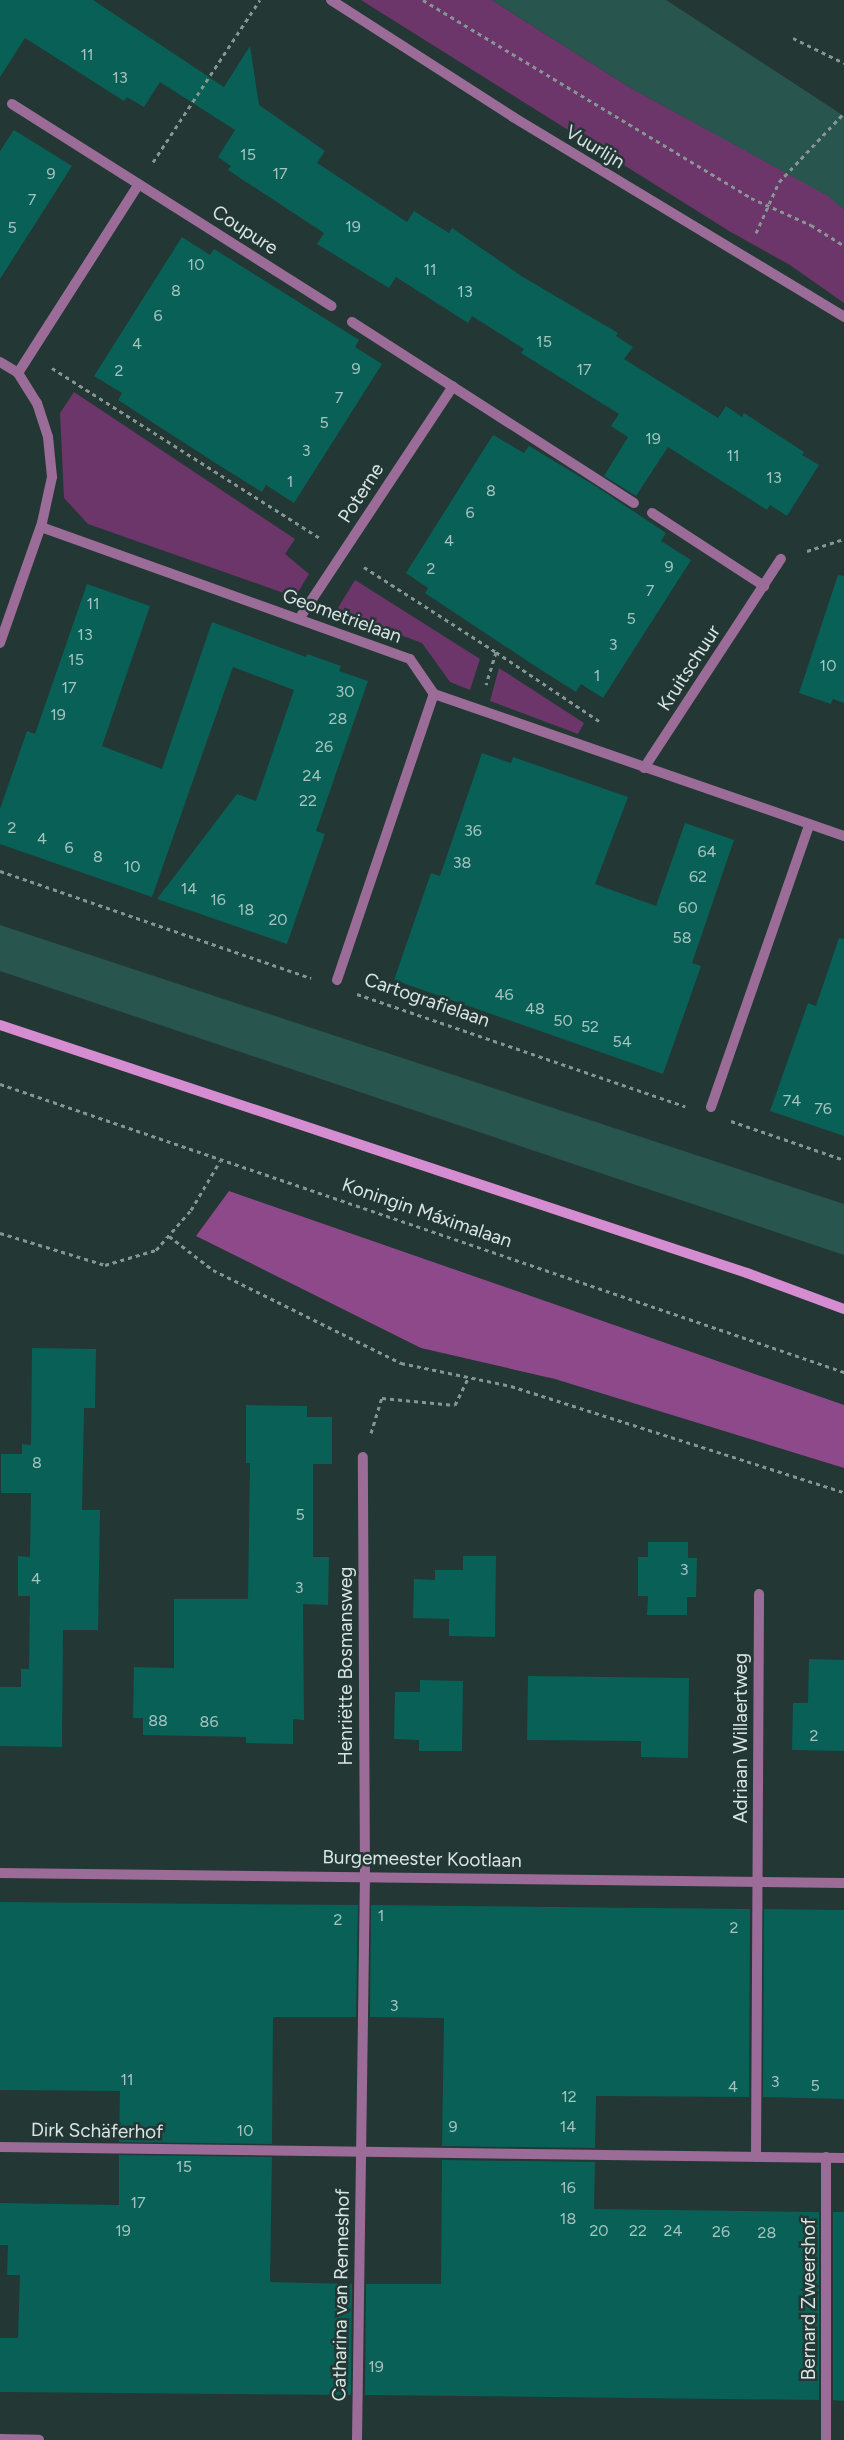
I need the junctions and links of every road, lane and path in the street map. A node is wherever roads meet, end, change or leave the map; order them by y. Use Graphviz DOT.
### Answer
graph roads {
  1 [pos="260,0"];
  2 [pos="331,0"];
  3 [pos="423,0"];
  4 [pos="793,38"];
  5 [pos="844,63"];
  6 [pos="12,104"];
  7 [pos="844,112"];
  8 [pos="139,184"];
  9 [pos="766,207"];
  10 [pos="844,246"];
  11 [pos="746,259"];
  12 [pos="331,306"];
  13 [pos="844,317"];
  14 [pos="352,322"];
  15 [pos="30,354"];
  16 [pos="0,362"];
  17 [pos="18,373"];
  18 [pos="452,386"];
  19 [pos="634,503"];
  20 [pos="652,513"];
  21 [pos="41,527"];
  22 [pos="844,539"];
  23 [pos="343,553"];
  24 [pos="781,560"];
  25 [pos="764,586"];
  26 [pos="299,619"];
  27 [pos="0,643"];
  28 [pos="496,652"];
  29 [pos="434,694"];
  30 [pos="478,710"];
  31 [pos="602,724"];
  32 [pos="644,768"];
  33 [pos="809,824"];
  34 [pos="844,836"];
  35 [pos="0,871"];
  36 [pos="316,980"];
  37 [pos="337,980"];
  38 [pos="353,993"];
  39 [pos="0,1024"];
  40 [pos="0,1084"];
  41 [pos="711,1107"];
  42 [pos="690,1108"];
  43 [pos="727,1120"];
  44 [pos="844,1160"];
  45 [pos="220,1161"];
  46 [pos="0,1233"];
  47 [pos="169,1236"];
  48 [pos="844,1309"];
  49 [pos="844,1372"];
  50 [pos="469,1376"];
  51 [pos="363,1456"];
  52 [pos="844,1492"];
  53 [pos="759,1594"];
  54 [pos="0,1872"];
  55 [pos="365,1876"];
  56 [pos="757,1881"];
  57 [pos="844,1883"];
  58 [pos="0,2147"];
  59 [pos="360,2151"];
  60 [pos="756,2157"];
  61 [pos="826,2157"];
  62 [pos="844,2158"];
  63 [pos="0,2439"];
  64 [pos="39,2440"];
  65 [pos="357,2440"];
  66 [pos="826,2440"];
  1 -- 8 [label="path"];
  2 -- 11 [label="street, Vuurlijn"];
  3 -- 9 [label="path"];
  4 -- 5 [label="path"];
  6 -- 8 [label="street, Coupure"];
  7 -- 9 [label="path"];
  8 -- 12 [label="street, Coupure"];
  8 -- 15 [label="street"];
  9 -- 10 [label="path"];
  9 -- 11 [label="path"];
  11 -- 13 [label="street, Vuurlijn"];
  14 -- 18 [label="street"];
  15 -- 17 [label="street"];
  15 -- 23 [label="path"];
  16 -- 17 [label="street"];
  17 -- 21 [label="street"];
  18 -- 19 [label="street"];
  18 -- 23 [label="street, Poterne"];
  20 -- 25 [label="street"];
  21 -- 26 [label="street, Geometrielaan"];
  21 -- 27 [label="street"];
  22 -- 24 [label="path"];
  23 -- 26 [label="street, Poterne"];
  23 -- 28 [label="path"];
  24 -- 25 [label="street, Kruitschuur"];
  25 -- 32 [label="street, Kruitschuur"];
  26 -- 29 [label="street, Geometrielaan"];
  28 -- 30 [label="path"];
  28 -- 31 [label="path"];
  29 -- 30 [label="street"];
  29 -- 37 [label="street, Cartografielaan"];
  30 -- 32 [label="street"];
  32 -- 33 [label="street"];
  33 -- 34 [label="street"];
  33 -- 41 [label="street"];
  35 -- 36 [label="path"];
  38 -- 42 [label="path, Cartografielaan"];
  39 -- 48 [label="main road"];
  40 -- 45 [label="path, Koningin Máximalaan"];
  43 -- 44 [label="path"];
  45 -- 47 [label="path"];
  45 -- 49 [label="path, Koningin Máximalaan"];
  46 -- 47 [label="path"];
  47 -- 50 [label="path"];
  50 -- 51 [label="path"];
  50 -- 52 [label="path"];
  51 -- 55 [label="street, Henriëtte Bosmansweg"];
  53 -- 56 [label="street, Adriaan Willaertweg"];
  54 -- 55 [label="street, Burgemeester Kootlaan"];
  55 -- 56 [label="street, Burgemeester Kootlaan"];
  55 -- 59 [label="street, Catharina van Renneshof"];
  56 -- 57 [label="street, Burgemeester Kootlaan"];
  56 -- 60 [label="street"];
  58 -- 59 [label="street, Dirk Schäferhof"];
  59 -- 60 [label="street"];
  59 -- 65 [label="street, Catharina van Renneshof"];
  60 -- 61 [label="street"];
  61 -- 62 [label="street"];
  61 -- 66 [label="street, Bernard Zweershof"];
  63 -- 64 [label="street"];
}
